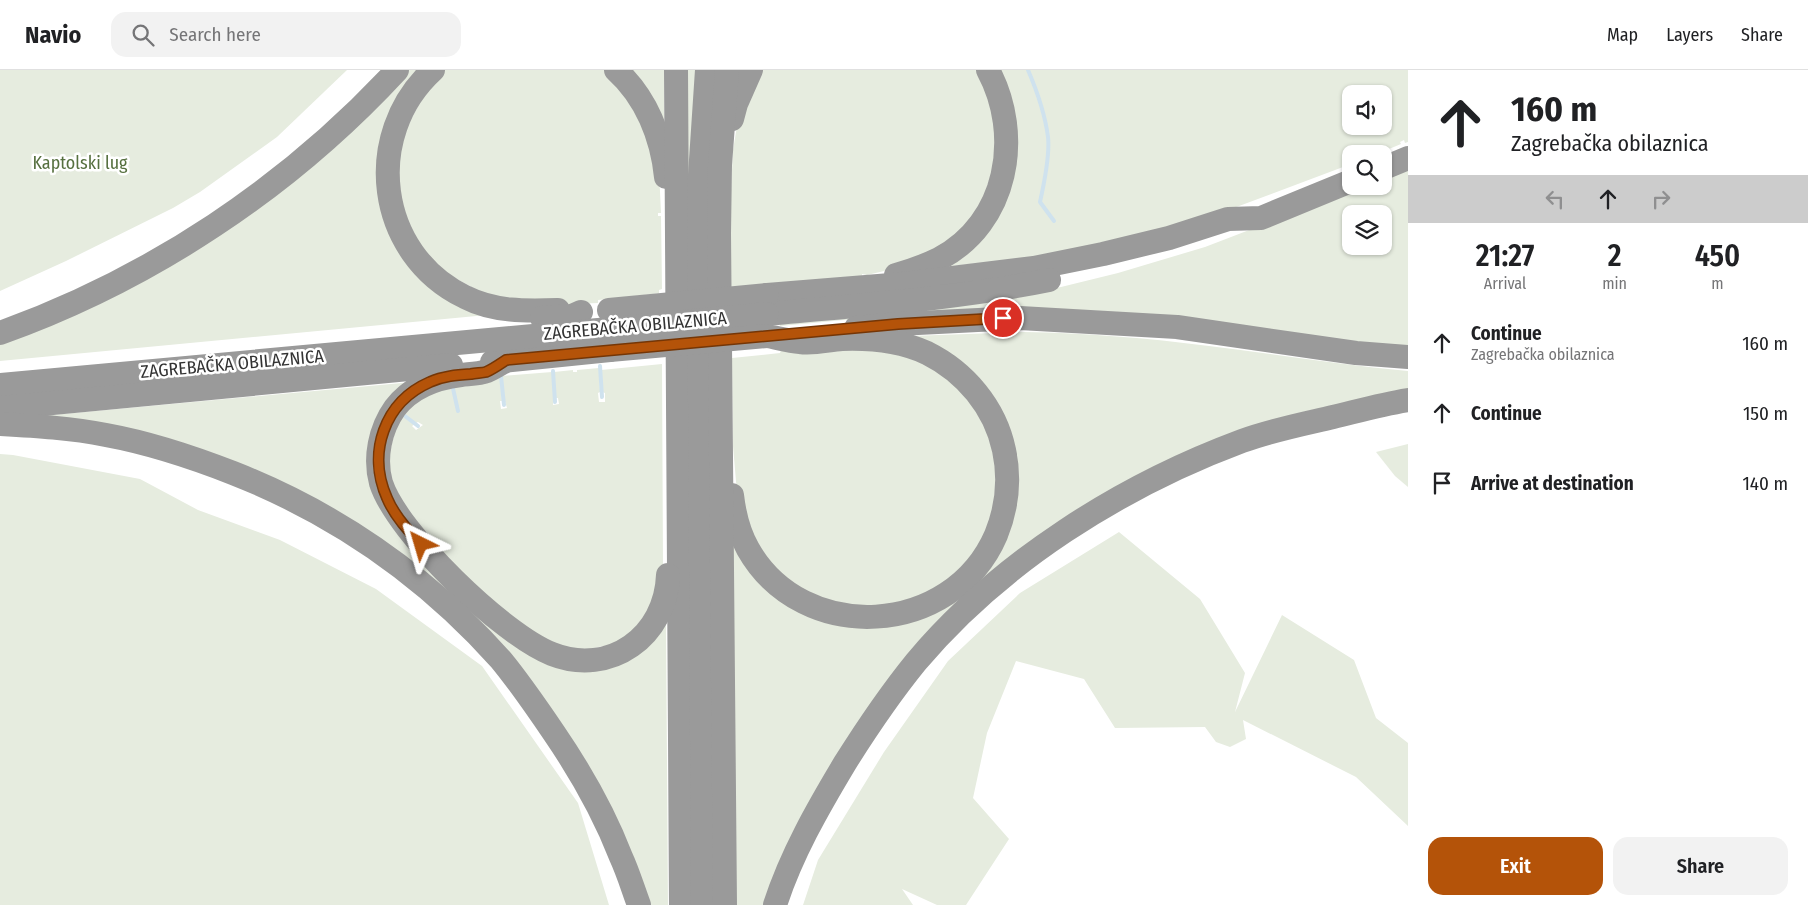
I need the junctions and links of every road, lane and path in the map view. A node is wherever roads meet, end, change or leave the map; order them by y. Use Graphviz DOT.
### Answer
graph roads {
  1 [pos="397,70"];
  2 [pos="433,70"];
  3 [pos="616,70"];
  4 [pos="676,70"];
  5 [pos="707,70"];
  6 [pos="727,70"];
  7 [pos="751,70"];
  8 [pos="988,70"];
  9 [pos="1408,158"];
  10 [pos="1392,165"];
  11 [pos="1342,185"];
  12 [pos="719,192"];
  13 [pos="1261,218"];
  14 [pos="832,291"];
  15 [pos="678,294"];
  16 [pos="582,312"];
  17 [pos="767,315"];
  18 [pos="609,330"];
  19 [pos="0,333"];
  20 [pos="1408,357"];
  21 [pos="506,360"];
  22 [pos="0,369"];
  23 [pos="0,385"];
  24 [pos="1408,400"];
  25 [pos="720,404"];
  26 [pos="0,408"];
  27 [pos="0,424"];
  28 [pos="679,514"];
  29 [pos="639,905"];
  30 [pos="681,905"];
  31 [pos="703,905"];
  32 [pos="725,905"];
  33 [pos="775,905"];
  1 -- 19 [label="highway"];
  2 -- 16 [label="highway"];
  3 -- 15 [label="highway"];
  4 -- 15 [label="highway"];
  5 -- 31 [label="highway"];
  6 -- 12 [label="highway"];
  7 -- 12 [label="highway"];
  8 -- 14 [label="highway"];
  9 -- 10 [label="highway"];
  11 -- 13 [label="highway, ZAGREBAČKA OBILAZNICA"];
  12 -- 25 [label="highway"];
  13 -- 14 [label="highway"];
  13 -- 17 [label="highway, ZAGREBAČKA OBILAZNICA"];
  14 -- 17 [label="highway"];
  15 -- 28 [label="highway"];
  16 -- 18 [label="highway"];
  16 -- 22 [label="highway"];
  17 -- 18 [label="highway, ZAGREBAČKA OBILAZNICA, bridge"];
  17 -- 20 [label="highway"];
  17 -- 25 [label="highway"];
  18 -- 21 [label="highway, ZAGREBAČKA OBILAZNICA"];
  18 -- 23 [label="highway, ZAGREBAČKA OBILAZNICA"];
  21 -- 26 [label="highway, ZAGREBAČKA OBILAZNICA"];
  21 -- 28 [label="highway"];
  24 -- 33 [label="highway"];
  25 -- 32 [label="highway"];
  27 -- 29 [label="highway"];
  28 -- 30 [label="highway"];
}
